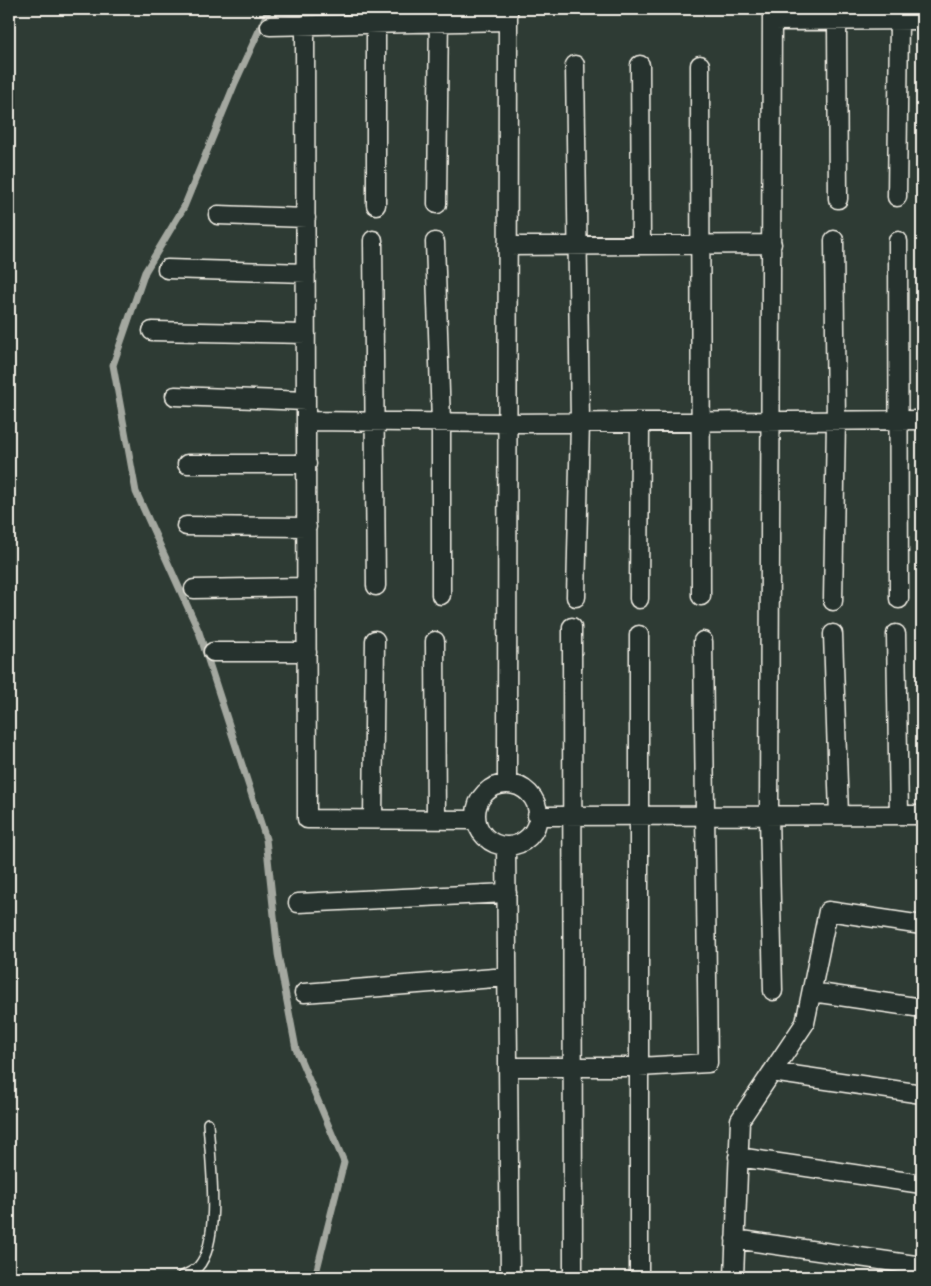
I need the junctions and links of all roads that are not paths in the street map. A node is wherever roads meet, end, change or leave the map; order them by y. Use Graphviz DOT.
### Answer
graph roads {
  1 [pos="508,15"];
  2 [pos="772,15"];
  3 [pos="376,16"];
  4 [pos="439,16"];
  5 [pos="837,20"];
  6 [pos="899,20"];
  7 [pos="922,20"];
  8 [pos="306,25"];
  9 [pos="270,26"];
  10 [pos="575,65"];
  11 [pos="640,65"];
  12 [pos="700,65"];
  13 [pos="897,197"];
  14 [pos="838,199"];
  15 [pos="376,204"];
  16 [pos="437,204"];
  17 [pos="218,215"];
  18 [pos="306,218"];
  19 [pos="373,240"];
  20 [pos="834,240"];
  21 [pos="898,241"];
  22 [pos="435,242"];
  23 [pos="702,244"];
  24 [pos="772,244"];
  25 [pos="579,245"];
  26 [pos="641,245"];
  27 [pos="508,246"];
  28 [pos="167,269"];
  29 [pos="306,273"];
  30 [pos="152,331"];
  31 [pos="306,334"];
  32 [pos="174,396"];
  33 [pos="306,401"];
  34 [pos="898,420"];
  35 [pos="922,420"];
  36 [pos="306,421"];
  37 [pos="376,421"];
  38 [pos="701,421"];
  39 [pos="772,421"];
  40 [pos="836,421"];
  41 [pos="441,422"];
  42 [pos="580,422"];
  43 [pos="640,422"];
  44 [pos="507,423"];
  45 [pos="187,464"];
  46 [pos="306,464"];
  47 [pos="186,526"];
  48 [pos="307,527"];
  49 [pos="376,586"];
  50 [pos="307,587"];
  51 [pos="194,589"];
  52 [pos="441,595"];
  53 [pos="701,596"];
  54 [pos="576,597"];
  55 [pos="639,599"];
  56 [pos="899,599"];
  57 [pos="834,601"];
  58 [pos="572,628"];
  59 [pos="833,634"];
  60 [pos="896,634"];
  61 [pos="639,635"];
  62 [pos="376,640"];
  63 [pos="436,641"];
  64 [pos="703,641"];
  65 [pos="213,652"];
  66 [pos="307,652"];
  67 [pos="507,784"];
  68 [pos="899,815"];
  69 [pos="922,815"];
  70 [pos="537,816"];
  71 [pos="574,816"];
  72 [pos="640,816"];
  73 [pos="704,816"];
  74 [pos="769,816"];
  75 [pos="839,816"];
  76 [pos="373,819"];
  77 [pos="436,820"];
  78 [pos="476,820"];
  79 [pos="506,846"];
  80 [pos="507,893"];
  81 [pos="298,903"];
  82 [pos="922,925"];
  83 [pos="508,977"];
  84 [pos="773,991"];
  85 [pos="812,992"];
  86 [pos="304,993"];
  87 [pos="922,1008"];
  88 [pos="639,1066"];
  89 [pos="508,1067"];
  90 [pos="571,1068"];
  91 [pos="772,1072"];
  92 [pos="922,1094"];
  93 [pos="208,1123"];
  94 [pos="738,1157"];
  95 [pos="922,1184"];
  96 [pos="735,1239"];
  97 [pos="922,1266"];
  98 [pos="181,1277"];
  99 [pos="510,1277"];
  100 [pos="573,1277"];
  101 [pos="639,1277"];
  102 [pos="734,1277"];
  1 -- 4 [label="street"];
  1 -- 27 [label="street"];
  2 -- 5 [label="street"];
  2 -- 24 [label="street"];
  3 -- 4 [label="street"];
  3 -- 8 [label="street"];
  3 -- 15 [label="street"];
  4 -- 16 [label="street"];
  5 -- 6 [label="street"];
  5 -- 14 [label="street"];
  6 -- 7 [label="street"];
  6 -- 13 [label="street"];
  8 -- 9 [label="street"];
  8 -- 18 [label="street"];
  10 -- 25 [label="street"];
  11 -- 26 [label="street"];
  12 -- 23 [label="street"];
  17 -- 18 [label="street"];
  18 -- 29 [label="street"];
  19 -- 37 [label="street"];
  20 -- 40 [label="street"];
  21 -- 34 [label="street"];
  22 -- 41 [label="street"];
  23 -- 24 [label="street"];
  23 -- 26 [label="street"];
  23 -- 38 [label="street"];
  24 -- 39 [label="street"];
  25 -- 26 [label="street"];
  25 -- 27 [label="street"];
  25 -- 42 [label="street"];
  27 -- 44 [label="street"];
  28 -- 29 [label="street"];
  29 -- 31 [label="street"];
  30 -- 31 [label="street"];
  31 -- 33 [label="street"];
  32 -- 33 [label="street"];
  33 -- 36 [label="street"];
  34 -- 35 [label="street"];
  34 -- 40 [label="street"];
  34 -- 56 [label="street"];
  36 -- 37 [label="street"];
  36 -- 46 [label="street"];
  37 -- 41 [label="street"];
  37 -- 49 [label="street"];
  38 -- 39 [label="street"];
  38 -- 43 [label="street"];
  38 -- 53 [label="street"];
  39 -- 40 [label="street"];
  39 -- 74 [label="street"];
  40 -- 57 [label="street"];
  41 -- 44 [label="street"];
  41 -- 52 [label="street"];
  42 -- 43 [label="street"];
  42 -- 44 [label="street"];
  42 -- 54 [label="street"];
  43 -- 55 [label="street"];
  44 -- 67 [label="street"];
  45 -- 46 [label="street"];
  46 -- 48 [label="street"];
  47 -- 48 [label="street"];
  48 -- 50 [label="street"];
  50 -- 51 [label="street"];
  50 -- 66 [label="street"];
  58 -- 71 [label="street"];
  59 -- 75 [label="street"];
  60 -- 68 [label="street"];
  61 -- 72 [label="street"];
  62 -- 76 [label="street"];
  63 -- 77 [label="street"];
  64 -- 73 [label="street"];
  65 -- 66 [label="street"];
  66 -- 76 [label="street"];
  67 -- 70 [label="street"];
  67 -- 78 [label="street"];
  68 -- 69 [label="street"];
  68 -- 75 [label="street"];
  70 -- 71 [label="street"];
  70 -- 79 [label="street"];
  71 -- 72 [label="street"];
  71 -- 90 [label="street"];
  72 -- 73 [label="street"];
  72 -- 88 [label="street"];
  73 -- 74 [label="street"];
  73 -- 88 [label="street"];
  74 -- 75 [label="street"];
  74 -- 84 [label="street"];
  76 -- 77 [label="street"];
  77 -- 78 [label="street"];
  78 -- 79 [label="street"];
  79 -- 80 [label="street"];
  80 -- 81 [label="street"];
  80 -- 83 [label="street"];
  82 -- 85 [label="street"];
  83 -- 86 [label="street"];
  83 -- 89 [label="street"];
  85 -- 87 [label="street"];
  85 -- 91 [label="street"];
  88 -- 90 [label="street"];
  88 -- 101 [label="street"];
  89 -- 90 [label="street"];
  89 -- 99 [label="street"];
  90 -- 100 [label="street"];
  91 -- 92 [label="street"];
  91 -- 94 [label="street"];
  93 -- 98 [label="lane"];
  94 -- 95 [label="street"];
  94 -- 96 [label="street"];
  96 -- 97 [label="street"];
  96 -- 102 [label="street"];
}
